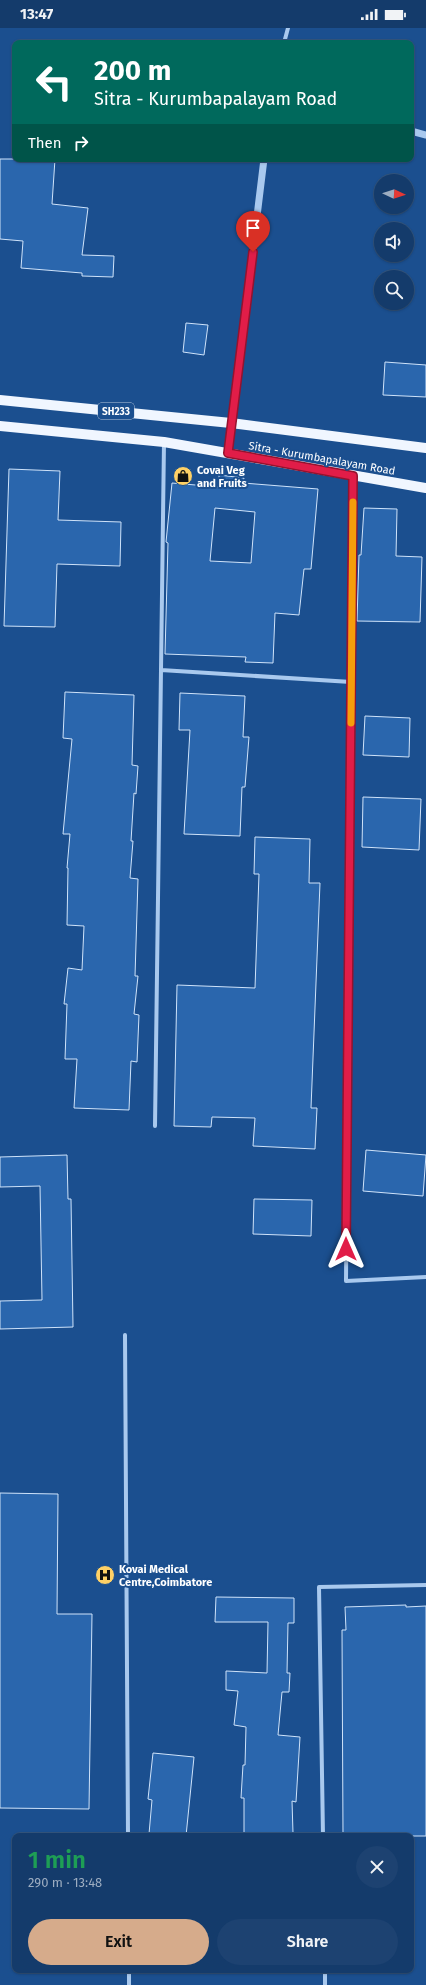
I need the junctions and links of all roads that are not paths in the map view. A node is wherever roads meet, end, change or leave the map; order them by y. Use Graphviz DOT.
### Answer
graph roads {
  1 [pos="288,28"];
  2 [pos="285,40"];
  3 [pos="414,133"];
  4 [pos="426,135"];
  5 [pos="264,162"];
  6 [pos="0,400"];
  7 [pos="232,423"];
  8 [pos="0,426"];
  9 [pos="164,442"];
  10 [pos="426,448"];
  11 [pos="228,453"];
  12 [pos="353,476"];
  13 [pos="426,488"];
  14 [pos="161,670"];
  15 [pos="351,682"];
  16 [pos="156,1126"];
  17 [pos="426,1277"];
  18 [pos="125,1334"];
  19 [pos="426,1585"];
  20 [pos="128,1833"];
  21 [pos="322,1833"];
  22 [pos="128,1973"];
  23 [pos="325,1973"];
  24 [pos="129,1985"];
  25 [pos="325,1985"];
  1 -- 2 [label="street"];
  3 -- 4 [label="street"];
  5 -- 7 [label="street"];
  6 -- 7 [label="main road, SH233"];
  7 -- 10 [label="main road"];
  7 -- 11 [label="street"];
  8 -- 9 [label="main road, Sitra - Kurumbapalayam Road / SH233"];
  9 -- 11 [label="main road, Sitra - Kurumbapalayam Road / SH233"];
  9 -- 14 [label="street"];
  11 -- 12 [label="main road, Sitra - Kurumbapalayam Road / SH233"];
  12 -- 13 [label="main road, Sitra - Kurumbapalayam Road / SH233"];
  12 -- 15 [label="street"];
  14 -- 15 [label="street"];
  14 -- 16 [label="street"];
  15 -- 17 [label="street"];
  18 -- 20 [label="street"];
  19 -- 21 [label="street"];
  22 -- 24 [label="street"];
  23 -- 25 [label="street"];
}
